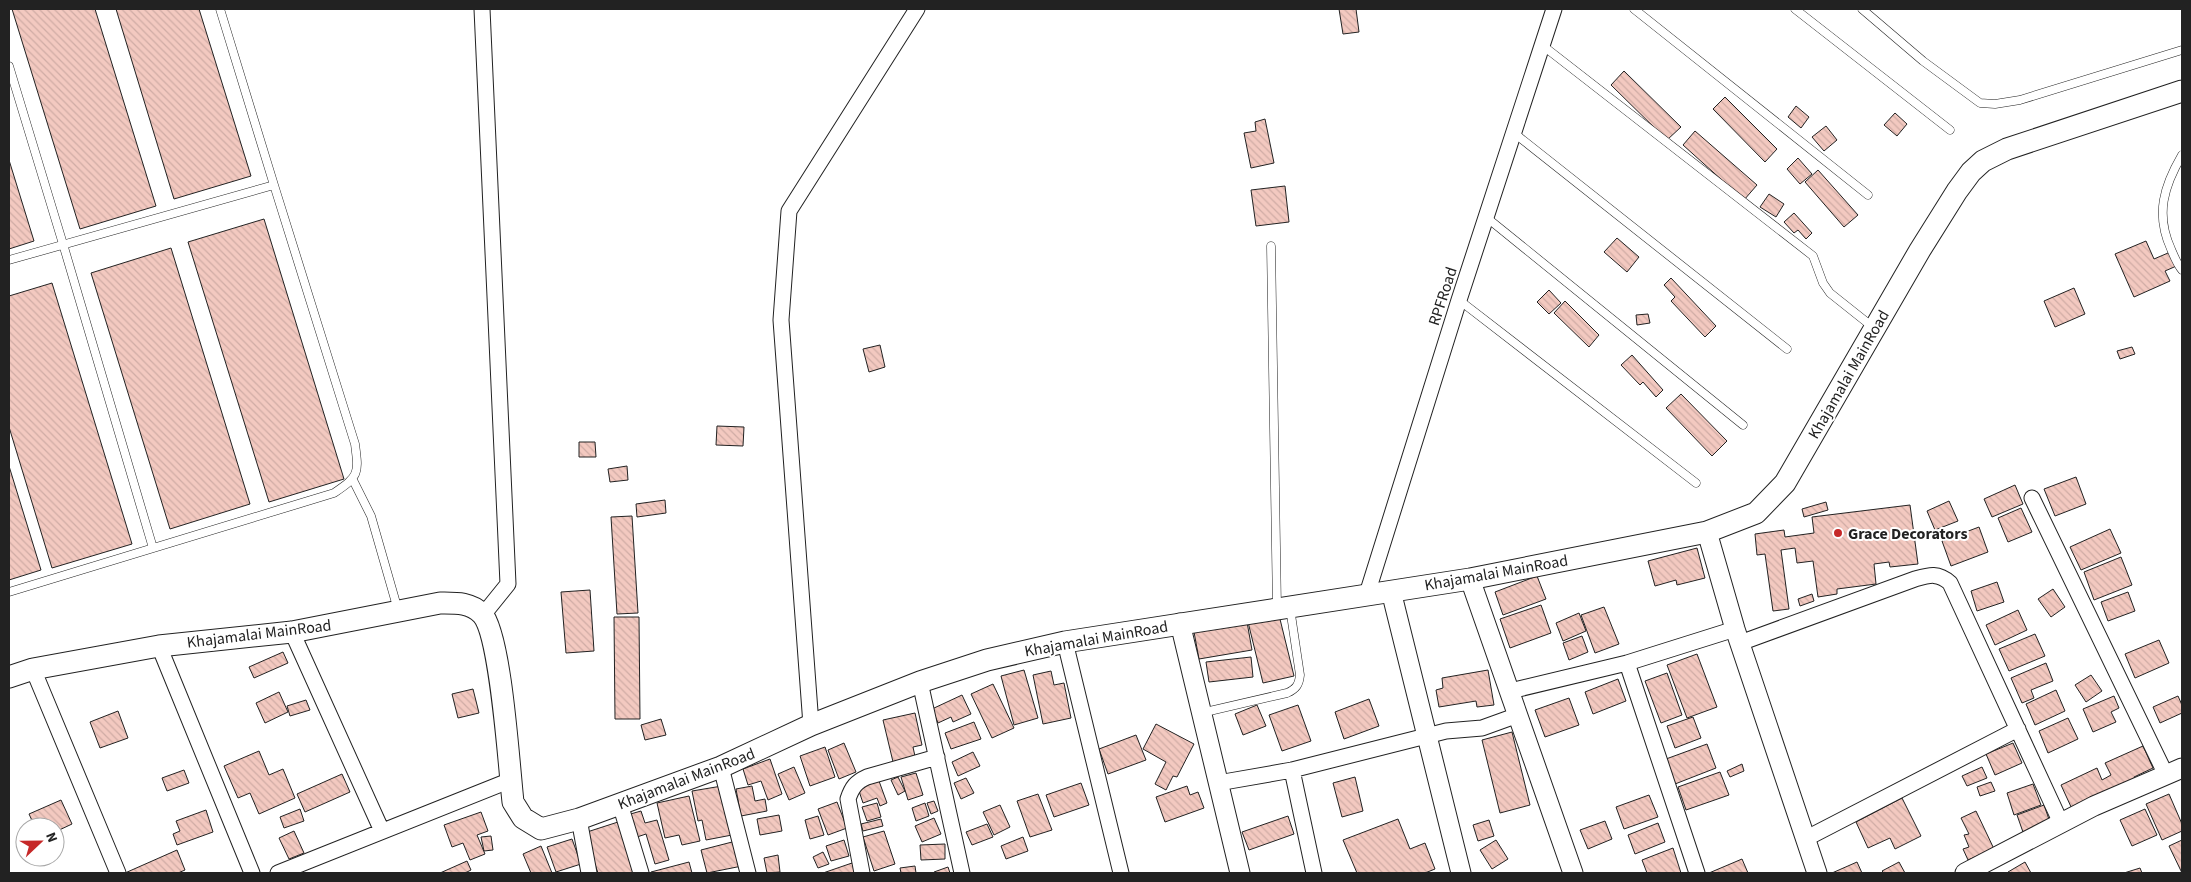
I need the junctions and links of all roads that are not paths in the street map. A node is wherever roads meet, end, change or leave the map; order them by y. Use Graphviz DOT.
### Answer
graph roads {
  1 [pos="220,9"];
  2 [pos="482,9"];
  3 [pos="917,9"];
  4 [pos="1554,9"];
  5 [pos="1634,9"];
  6 [pos="1795,9"];
  7 [pos="1862,9"];
  8 [pos="1542,46"];
  9 [pos="2182,50"];
  10 [pos="9,66"];
  11 [pos="2182,91"];
  12 [pos="1950,130"];
  13 [pos="1514,132"];
  14 [pos="2182,155"];
  15 [pos="274,185"];
  16 [pos="1868,195"];
  17 [pos="1486,217"];
  18 [pos="64,244"];
  19 [pos="1271,246"];
  20 [pos="9,260"];
  21 [pos="2182,270"];
  22 [pos="1459,300"];
  23 [pos="1874,328"];
  24 [pos="1787,349"];
  25 [pos="1743,425"];
  26 [pos="353,480"];
  27 [pos="1696,483"];
  28 [pos="2032,498"];
  29 [pos="1706,532"];
  30 [pos="153,548"];
  31 [pos="1470,578"];
  32 [pos="1391,591"];
  33 [pos="9,592"];
  34 [pos="1367,594"];
  35 [pos="1283,607"];
  36 [pos="399,611"];
  37 [pos="483,615"];
  38 [pos="1180,623"];
  39 [pos="292,632"];
  40 [pos="1737,636"];
  41 [pos="1064,642"];
  42 [pos="159,646"];
  43 [pos="1627,663"];
  44 [pos="33,669"];
  45 [pos="9,677"];
  46 [pos="920,682"];
  47 [pos="1510,692"];
  48 [pos="1201,713"];
  49 [pos="1518,715"];
  50 [pos="811,724"];
  51 [pos="2018,729"];
  52 [pos="1428,737"];
  53 [pos="937,757"];
  54 [pos="721,767"];
  55 [pos="1292,770"];
  56 [pos="2174,771"];
  57 [pos="511,780"];
  58 [pos="1218,784"];
  59 [pos="620,804"];
  60 [pos="579,819"];
  61 [pos="2062,823"];
  62 [pos="382,831"];
  63 [pos="1805,839"];
  64 [pos="118,873"];
  65 [pos="252,873"];
  66 [pos="278,873"];
  67 [pos="590,873"];
  68 [pos="641,873"];
  69 [pos="748,873"];
  70 [pos="862,873"];
  71 [pos="962,873"];
  72 [pos="1121,873"];
  73 [pos="1240,873"];
  74 [pos="1314,873"];
  75 [pos="1461,873"];
  76 [pos="1573,873"];
  77 [pos="1697,873"];
  78 [pos="1817,873"];
  79 [pos="1965,873"];
  1 -- 15 [label="lane"];
  2 -- 37 [label="street"];
  3 -- 50 [label="street"];
  4 -- 8 [label="street, RPFRoad"];
  5 -- 16 [label="lane"];
  6 -- 12 [label="lane"];
  7 -- 9 [label="lane"];
  8 -- 13 [label="street, RPFRoad"];
  8 -- 23 [label="lane"];
  10 -- 18 [label="lane"];
  11 -- 23 [label="main road, Khajamalai MainRoad"];
  13 -- 17 [label="street, RPFRoad"];
  13 -- 24 [label="lane"];
  14 -- 21 [label="lane"];
  15 -- 18 [label="lane"];
  15 -- 26 [label="lane"];
  17 -- 22 [label="street, RPFRoad"];
  17 -- 25 [label="lane"];
  18 -- 20 [label="lane"];
  18 -- 30 [label="lane"];
  19 -- 35 [label="lane"];
  22 -- 27 [label="lane"];
  22 -- 34 [label="street, RPFRoad"];
  23 -- 29 [label="main road, Khajamalai MainRoad"];
  26 -- 30 [label="lane"];
  26 -- 36 [label="lane"];
  28 -- 56 [label="street"];
  29 -- 31 [label="main road, Khajamalai MainRoad"];
  29 -- 40 [label="street"];
  30 -- 33 [label="lane"];
  31 -- 32 [label="main road, Khajamalai MainRoad"];
  31 -- 47 [label="street"];
  32 -- 34 [label="main road, Khajamalai MainRoad"];
  32 -- 52 [label="street"];
  34 -- 35 [label="main road, Khajamalai MainRoad"];
  35 -- 38 [label="main road, Khajamalai MainRoad"];
  35 -- 48 [label="lane"];
  36 -- 37 [label="main road, Khajamalai MainRoad"];
  36 -- 39 [label="main road, Khajamalai MainRoad"];
  37 -- 57 [label="main road, Khajamalai MainRoad"];
  38 -- 41 [label="main road, Khajamalai MainRoad"];
  38 -- 48 [label="street"];
  39 -- 42 [label="main road, Khajamalai MainRoad"];
  39 -- 62 [label="street"];
  40 -- 43 [label="street"];
  40 -- 51 [label="street"];
  40 -- 63 [label="street"];
  41 -- 46 [label="main road, Khajamalai MainRoad"];
  41 -- 72 [label="street"];
  42 -- 44 [label="main road, Khajamalai MainRoad"];
  42 -- 65 [label="street"];
  43 -- 47 [label="street"];
  43 -- 77 [label="street"];
  44 -- 45 [label="main road, Khajamalai MainRoad"];
  44 -- 64 [label="street"];
  46 -- 50 [label="main road, Khajamalai MainRoad"];
  46 -- 53 [label="street"];
  47 -- 49 [label="street"];
  48 -- 58 [label="street"];
  49 -- 52 [label="street"];
  49 -- 76 [label="street"];
  50 -- 54 [label="main road, Khajamalai MainRoad"];
  51 -- 61 [label="street"];
  51 -- 63 [label="street"];
  52 -- 55 [label="street"];
  52 -- 75 [label="street"];
  53 -- 70 [label="street"];
  53 -- 71 [label="street"];
  54 -- 59 [label="main road, Khajamalai MainRoad"];
  54 -- 69 [label="street"];
  55 -- 58 [label="street"];
  55 -- 74 [label="street"];
  56 -- 61 [label="street"];
  57 -- 60 [label="main road, Khajamalai MainRoad"];
  57 -- 62 [label="street"];
  58 -- 73 [label="street"];
  59 -- 60 [label="main road, Khajamalai MainRoad"];
  59 -- 68 [label="street"];
  60 -- 67 [label="street"];
  61 -- 79 [label="street"];
  62 -- 66 [label="street"];
  63 -- 78 [label="street"];
}
